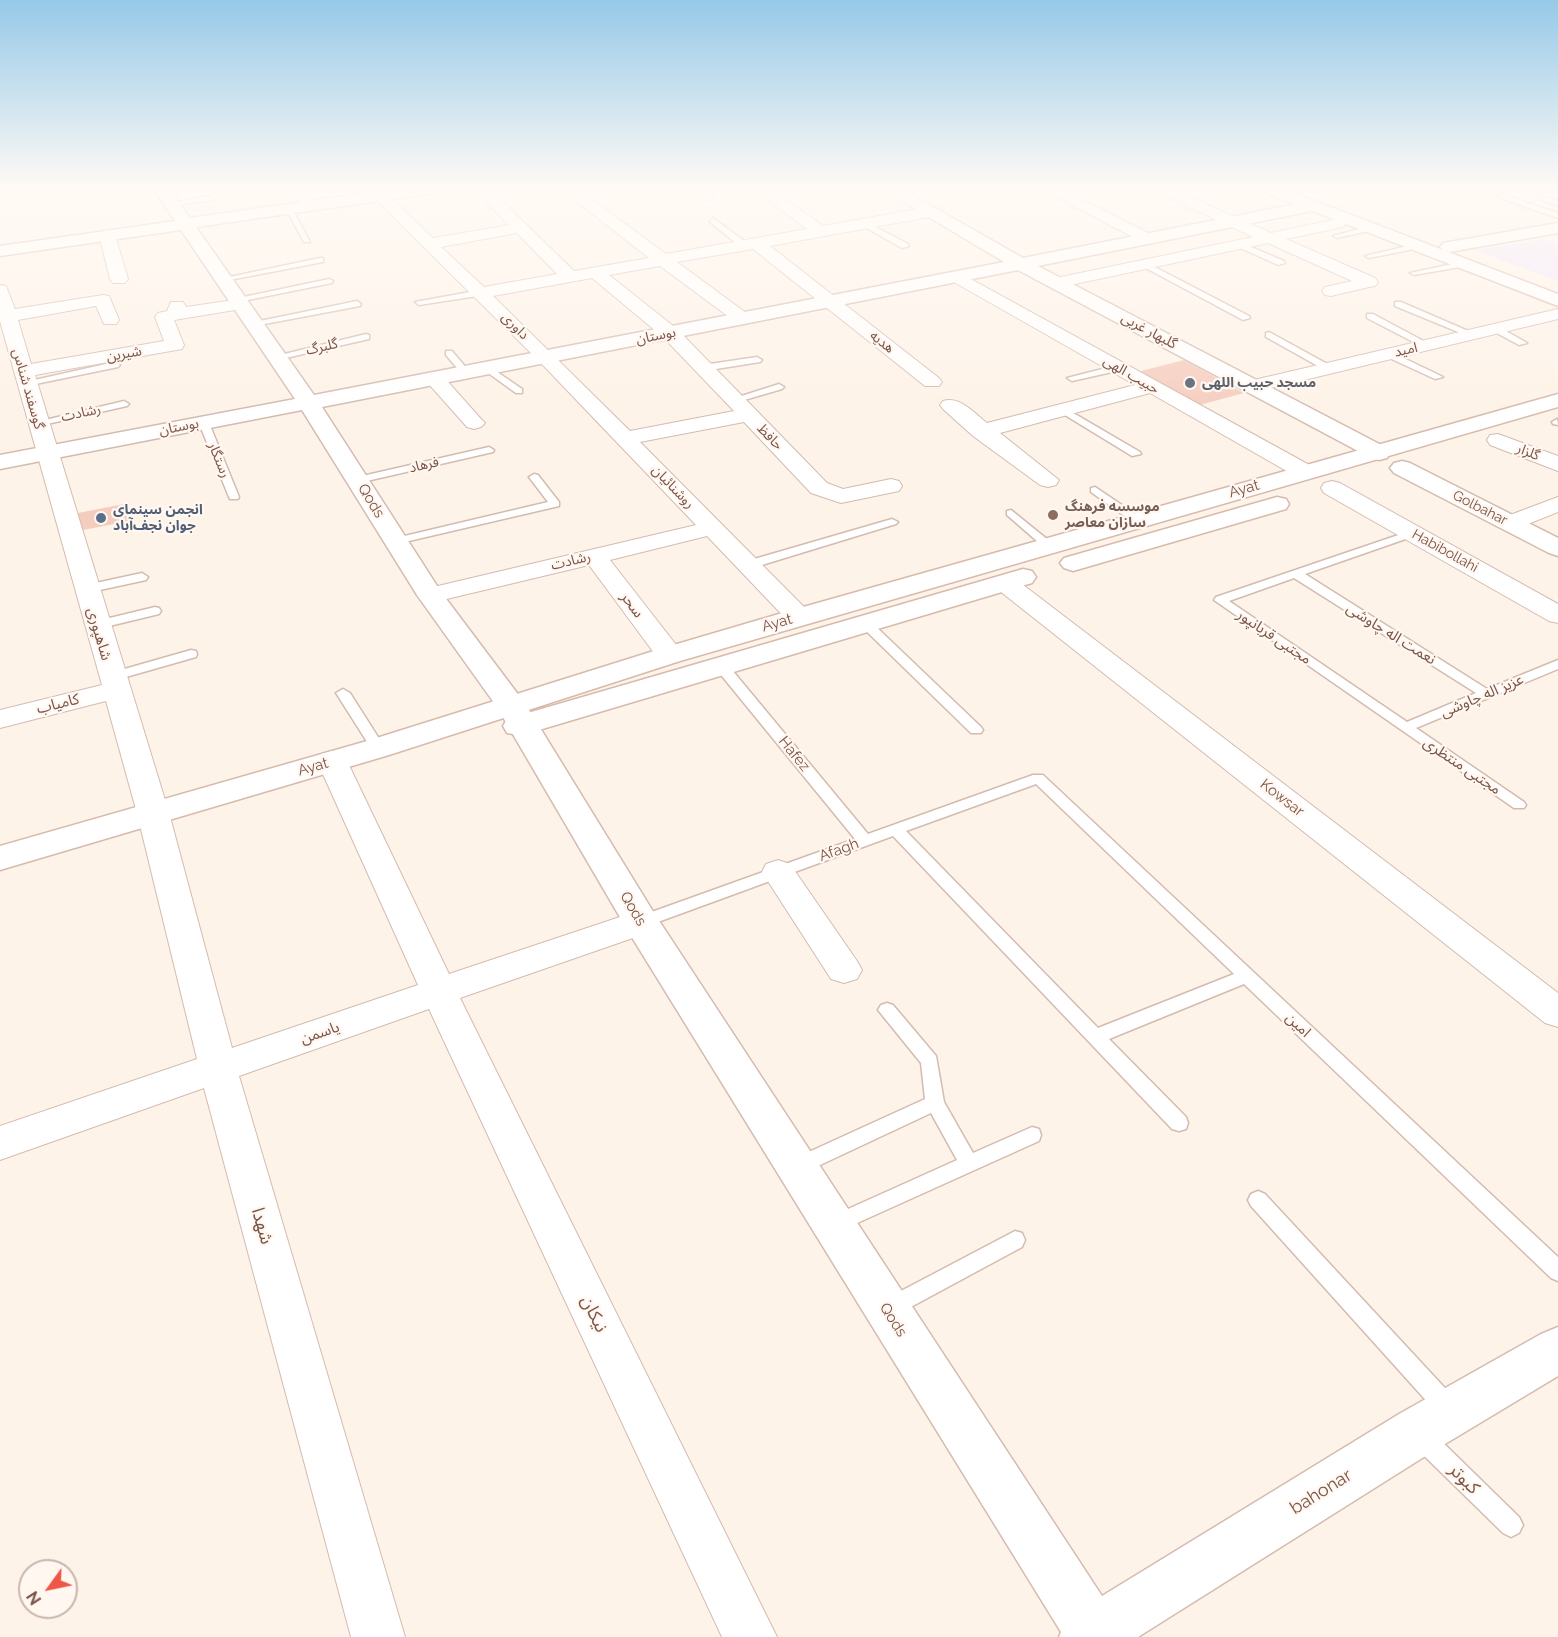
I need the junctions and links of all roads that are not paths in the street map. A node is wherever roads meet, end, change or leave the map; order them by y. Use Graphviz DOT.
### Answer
graph roads {
  1 [pos="115,264"];
  2 [pos="213,264"];
  3 [pos="298,264"];
  4 [pos="451,264"];
  5 [pos="557,264"];
  6 [pos="638,264"];
  7 [pos="669,264"];
  8 [pos="779,264"];
  9 [pos="1012,264"];
  10 [pos="1021,264"];
  11 [pos="1143,264"];
  12 [pos="1145,264"];
  13 [pos="1330,264"];
  14 [pos="1460,264"];
  15 [pos="1463,264"];
  16 [pos="1493,264"];
  17 [pos="595,272"];
  18 [pos="1414,273"];
  19 [pos="570,277"];
  20 [pos="958,277"];
  21 [pos="119,279"];
  22 [pos="224,279"];
  23 [pos="329,281"];
  24 [pos="1056,283"];
  25 [pos="0,290"];
  26 [pos="1558,290"];
  27 [pos="1331,291"];
  28 [pos="481,293"];
  29 [pos="1558,300"];
  30 [pos="239,301"];
  31 [pos="419,302"];
  32 [pos="832,302"];
  33 [pos="357,304"];
  34 [pos="1398,304"];
  35 [pos="1558,314"];
  36 [pos="7,316"];
  37 [pos="1370,316"];
  38 [pos="1246,318"];
  39 [pos="110,320"];
  40 [pos="743,320"];
  41 [pos="255,323"];
  42 [pos="1496,328"];
  43 [pos="670,333"];
  44 [pos="1269,334"];
  45 [pos="1471,334"];
  46 [pos="366,337"];
  47 [pos="1522,343"];
  48 [pos="1426,345"];
  49 [pos="449,353"];
  50 [pos="1388,354"];
  51 [pos="277,357"];
  52 [pos="546,357"];
  53 [pos="758,360"];
  54 [pos="115,365"];
  55 [pos="487,368"];
  56 [pos="703,368"];
  57 [pos="1118,368"];
  58 [pos="1328,368"];
  59 [pos="465,372"];
  60 [pos="25,377"];
  61 [pos="1438,377"];
  62 [pos="434,378"];
  63 [pos="1072,378"];
  64 [pos="932,382"];
  65 [pos="1254,386"];
  66 [pos="779,387"];
  67 [pos="1151,387"];
  68 [pos="519,391"];
  69 [pos="1558,400"];
  70 [pos="308,402"];
  71 [pos="124,404"];
  72 [pos="950,405"];
  73 [pos="741,407"];
  74 [pos="1063,410"];
  75 [pos="1558,422"];
  76 [pos="38,423"];
  77 [pos="204,423"];
  78 [pos="474,423"];
  79 [pos="981,431"];
  80 [pos="625,438"];
  81 [pos="1498,440"];
  82 [pos="489,450"];
  83 [pos="47,453"];
  84 [pos="1136,454"];
  85 [pos="1391,460"];
  86 [pos="0,462"];
  87 [pos="1558,464"];
  88 [pos="1305,472"];
  89 [pos="534,477"];
  90 [pos="358,480"];
  91 [pos="1048,480"];
  92 [pos="891,486"];
  93 [pos="1332,488"];
  94 [pos="1095,490"];
  95 [pos="234,497"];
  96 [pos="1558,504"];
  97 [pos="1011,513"];
  98 [pos="1137,520"];
  99 [pos="892,522"];
  100 [pos="1510,523"];
  101 [pos="712,528"];
  102 [pos="1413,533"];
  103 [pos="396,541"];
  104 [pos="1049,546"];
  105 [pos="1558,548"];
  106 [pos="594,555"];
  107 [pos="748,565"];
  108 [pos="1296,574"];
  109 [pos="142,577"];
  110 [pos="1005,583"];
  111 [pos="86,589"];
  112 [pos="430,594"];
  113 [pos="155,611"];
  114 [pos="1558,615"];
  115 [pos="799,617"];
  116 [pos="866,624"];
  117 [pos="97,625"];
  118 [pos="191,654"];
  119 [pos="670,655"];
  120 [pos="1558,664"];
  121 [pos="722,667"];
  122 [pos="114,683"];
  123 [pos="343,693"];
  124 [pos="1486,694"];
  125 [pos="517,715"];
  126 [pos="0,719"];
  127 [pos="1406,727"];
  128 [pos="976,730"];
  129 [pos="378,748"];
  130 [pos="336,769"];
  131 [pos="1038,778"];
  132 [pos="1519,805"];
  133 [pos="156,822"];
  134 [pos="896,830"];
  135 [pos="865,841"];
  136 [pos="0,858"];
  137 [pos="778,872"];
  138 [pos="0,876"];
  139 [pos="641,922"];
  140 [pos="844,970"];
  141 [pos="1246,976"];
  142 [pos="439,992"];
  143 [pos="887,1010"];
  144 [pos="1558,1013"];
  145 [pos="1095,1037"];
  146 [pos="218,1068"];
  147 [pos="935,1103"];
  148 [pos="1179,1123"];
  149 [pos="1032,1135"];
  150 [pos="0,1143"];
  151 [pos="969,1163"];
  152 [pos="796,1167"];
  153 [pos="1258,1200"];
  154 [pos="832,1225"];
  155 [pos="1016,1240"];
  156 [pos="1558,1271"];
  157 [pos="886,1310"];
  158 [pos="1558,1350"];
  159 [pos="1434,1422"];
  160 [pos="1511,1525"];
  161 [pos="1092,1636"];
  162 [pos="378,1637"];
  163 [pos="750,1637"];
  1 -- 21 [label="street"];
  2 -- 22 [label="street, Qods"];
  3 -- 22 [label="lane"];
  4 -- 28 [label="street, داوری"];
  5 -- 19 [label="street"];
  6 -- 17 [label="street"];
  7 -- 40 [label="street"];
  8 -- 32 [label="street, هدیه"];
  9 -- 20 [label="street, بوستان"];
  10 -- 24 [label="street, گلبهار غربی"];
  11 -- 24 [label="street"];
  12 -- 38 [label="lane"];
  13 -- 27 [label="street"];
  14 -- 18 [label="lane"];
  15 -- 29 [label="street"];
  16 -- 26 [label="street"];
  17 -- 19 [label="street"];
  17 -- 43 [label="street, حافظ"];
  19 -- 28 [label="street"];
  20 -- 32 [label="street, بوستان"];
  20 -- 57 [label="street, حبیب الهی"];
  22 -- 30 [label="street, Qods"];
  23 -- 30 [label="lane"];
  24 -- 65 [label="street, گلبهار غربی"];
  25 -- 36 [label="street, گوسفند شناس"];
  28 -- 31 [label="lane"];
  28 -- 52 [label="street, داوری"];
  30 -- 41 [label="street, Qods"];
  30 -- 60 [label="street, شیرین"];
  32 -- 40 [label="street, بوستان"];
  32 -- 64 [label="street, هدیه"];
  33 -- 41 [label="lane"];
  34 -- 45 [label="lane"];
  35 -- 42 [label="street, امید"];
  36 -- 39 [label="street"];
  36 -- 60 [label="street, گوسفند شناس"];
  37 -- 48 [label="lane"];
  40 -- 43 [label="street, بوستان"];
  41 -- 51 [label="street, Qods"];
  42 -- 45 [label="street, امید"];
  42 -- 47 [label="lane"];
  43 -- 52 [label="street, بوستان"];
  43 -- 56 [label="street, حافظ"];
  44 -- 58 [label="lane"];
  45 -- 48 [label="street, امید"];
  46 -- 51 [label="lane, گلبرگ"];
  48 -- 50 [label="street, امید"];
  49 -- 59 [label="lane"];
  50 -- 58 [label="street, امید"];
  50 -- 61 [label="lane"];
  51 -- 70 [label="street, Qods"];
  52 -- 55 [label="street, بوستان"];
  52 -- 80 [label="street, روشنائیان"];
  53 -- 56 [label="lane"];
  54 -- 60 [label="lane"];
  55 -- 59 [label="street, بوستان"];
  55 -- 68 [label="lane"];
  56 -- 73 [label="street, حافظ"];
  57 -- 63 [label="lane"];
  57 -- 67 [label="street, حبیب الهی"];
  58 -- 65 [label="street, امید"];
  59 -- 62 [label="street, بوستان"];
  60 -- 76 [label="street, گوسفند شناس"];
  62 -- 70 [label="street, بوستان"];
  62 -- 78 [label="street"];
  65 -- 85 [label="street, گلبهار غربی"];
  66 -- 73 [label="lane"];
  67 -- 74 [label="street"];
  67 -- 88 [label="street, حبیب الهی"];
  69 -- 85 [label="street, Ayat"];
  70 -- 77 [label="street, بوستان"];
  70 -- 90 [label="street, Qods"];
  71 -- 76 [label="lane, رشادت"];
  72 -- 79 [label="street"];
  73 -- 80 [label="street"];
  73 -- 92 [label="street, حافظ"];
  74 -- 79 [label="street"];
  74 -- 84 [label="lane"];
  75 -- 81 [label="street, Ayat"];
  76 -- 83 [label="street, گوسفند شناس"];
  77 -- 83 [label="street, بوستان"];
  77 -- 95 [label="lane, رستگار"];
  79 -- 91 [label="street"];
  80 -- 101 [label="street, روشنائیان"];
  81 -- 85 [label="street, Ayat"];
  81 -- 87 [label="street, گلزار"];
  82 -- 90 [label="lane, فرهاد"];
  83 -- 86 [label="street, بوستان"];
  83 -- 111 [label="street, شاهپوری"];
  85 -- 88 [label="street, Ayat"];
  85 -- 93 [label="street, Ayat"];
  85 -- 100 [label="street, Golbahar"];
  88 -- 98 [label="street, Ayat"];
  89 -- 103 [label="lane"];
  90 -- 103 [label="street, Qods"];
  93 -- 102 [label="street, Habibollahi"];
  93 -- 110 [label="street, Ayat"];
  94 -- 98 [label="lane"];
  96 -- 100 [label="street"];
  97 -- 104 [label="lane"];
  98 -- 104 [label="street, Ayat"];
  99 -- 107 [label="lane"];
  100 -- 105 [label="street, Golbahar"];
  101 -- 106 [label="street, رشادت"];
  101 -- 107 [label="street, روشنائیان"];
  102 -- 108 [label="lane, مجتبی قربانپور"];
  102 -- 114 [label="street, Habibollahi"];
  103 -- 112 [label="street, Qods"];
  104 -- 115 [label="street, Ayat"];
  106 -- 112 [label="street, رشادت"];
  106 -- 119 [label="street, سحر"];
  107 -- 115 [label="street, روشنائیان"];
  108 -- 124 [label="lane, نعمت اله چاوشی"];
  108 -- 127 [label="lane, مجتبی قربانپور"];
  109 -- 111 [label="lane"];
  110 -- 116 [label="street, Ayat"];
  110 -- 144 [label="street, Kowsar"];
  111 -- 117 [label="street, شاهپوری"];
  112 -- 125 [label="street, Qods"];
  113 -- 117 [label="lane"];
  115 -- 119 [label="street, Ayat"];
  116 -- 121 [label="street, Ayat"];
  116 -- 128 [label="lane"];
  117 -- 122 [label="street, شاهپوری"];
  118 -- 122 [label="lane"];
  119 -- 125 [label="street, Ayat"];
  120 -- 124 [label="lane, عزیز اله چاوشی"];
  121 -- 125 [label="street, Ayat"];
  121 -- 135 [label="lane, Hafez"];
  122 -- 126 [label="street, کامیاب"];
  122 -- 133 [label="street, شاهپوری"];
  123 -- 129 [label="lane"];
  124 -- 127 [label="lane, عزیز اله چاوشی"];
  125 -- 129 [label="street, Ayat"];
  125 -- 130 [label="street, Ayat"];
  125 -- 139 [label="street, Qods"];
  127 -- 132 [label="lane, مجتبی منتظری"];
  129 -- 130 [label="street, Ayat"];
  130 -- 133 [label="street, Ayat"];
  130 -- 142 [label="street, نیکان"];
  131 -- 134 [label="lane, Afagh"];
  131 -- 141 [label="lane, امین"];
  133 -- 136 [label="street, Ayat"];
  133 -- 138 [label="street, Ayat"];
  133 -- 146 [label="street, شهدا"];
  134 -- 135 [label="lane, Afagh"];
  134 -- 145 [label="lane"];
  135 -- 137 [label="lane, Afagh"];
  137 -- 139 [label="lane, Afagh"];
  137 -- 140 [label="street"];
  139 -- 142 [label="street, یاسمن"];
  139 -- 152 [label="street, Qods"];
  141 -- 145 [label="lane"];
  141 -- 156 [label="lane, امین"];
  142 -- 146 [label="street, یاسمن"];
  142 -- 163 [label="street, نیکان"];
  143 -- 147 [label="lane"];
  145 -- 148 [label="lane"];
  146 -- 150 [label="street, یاسمن"];
  146 -- 162 [label="street, شهدا"];
  147 -- 151 [label="lane"];
  147 -- 152 [label="lane"];
  149 -- 151 [label="lane"];
  151 -- 154 [label="lane"];
  152 -- 154 [label="street, Qods"];
  153 -- 159 [label="lane, کبوتر"];
  154 -- 157 [label="street, Qods"];
  155 -- 157 [label="lane"];
  157 -- 161 [label="street, Qods"];
  158 -- 159 [label="street, bahonar"];
  159 -- 160 [label="lane, کبوتر"];
  159 -- 161 [label="street, bahonar"];
}
